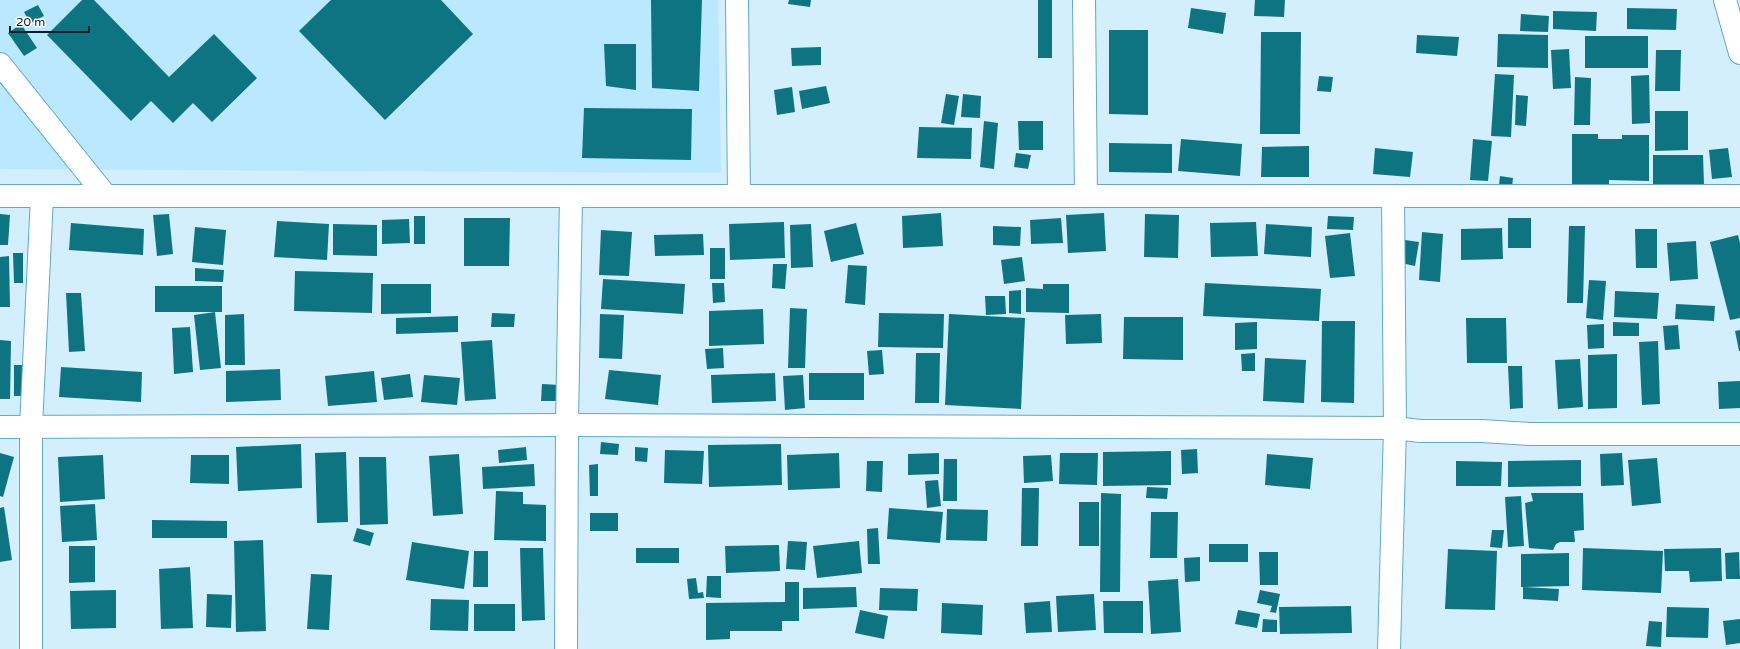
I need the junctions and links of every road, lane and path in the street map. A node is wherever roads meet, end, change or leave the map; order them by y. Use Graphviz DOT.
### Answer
graph roads {
  1 [pos="737,0"];
  2 [pos="1084,0"];
  3 [pos="1725,0"];
  4 [pos="1740,53"];
  5 [pos="0,64"];
  6 [pos="0,196"];
  7 [pos="42,196"];
  8 [pos="106,196"];
  9 [pos="571,196"];
  10 [pos="739,196"];
  11 [pos="1086,196"];
  12 [pos="1393,196"];
  13 [pos="1740,196"];
  14 [pos="567,425"];
  15 [pos="0,427"];
  16 [pos="31,427"];
  17 [pos="1395,428"];
  18 [pos="1740,434"];
  19 [pos="31,649"];
  20 [pos="566,649"];
  21 [pos="1389,649"];
  1 -- 10 [label="street"];
  2 -- 11 [label="street"];
  3 -- 4 [label="street"];
  5 -- 8 [label="street"];
  6 -- 7 [label="street"];
  7 -- 8 [label="street"];
  7 -- 16 [label="street"];
  8 -- 9 [label="street"];
  9 -- 10 [label="street"];
  9 -- 14 [label="street"];
  10 -- 11 [label="street"];
  11 -- 12 [label="street"];
  12 -- 13 [label="street"];
  12 -- 17 [label="street"];
  14 -- 16 [label="street"];
  14 -- 17 [label="street"];
  14 -- 20 [label="street"];
  15 -- 16 [label="street"];
  16 -- 19 [label="street"];
  17 -- 18 [label="street"];
  17 -- 21 [label="street"];
}
